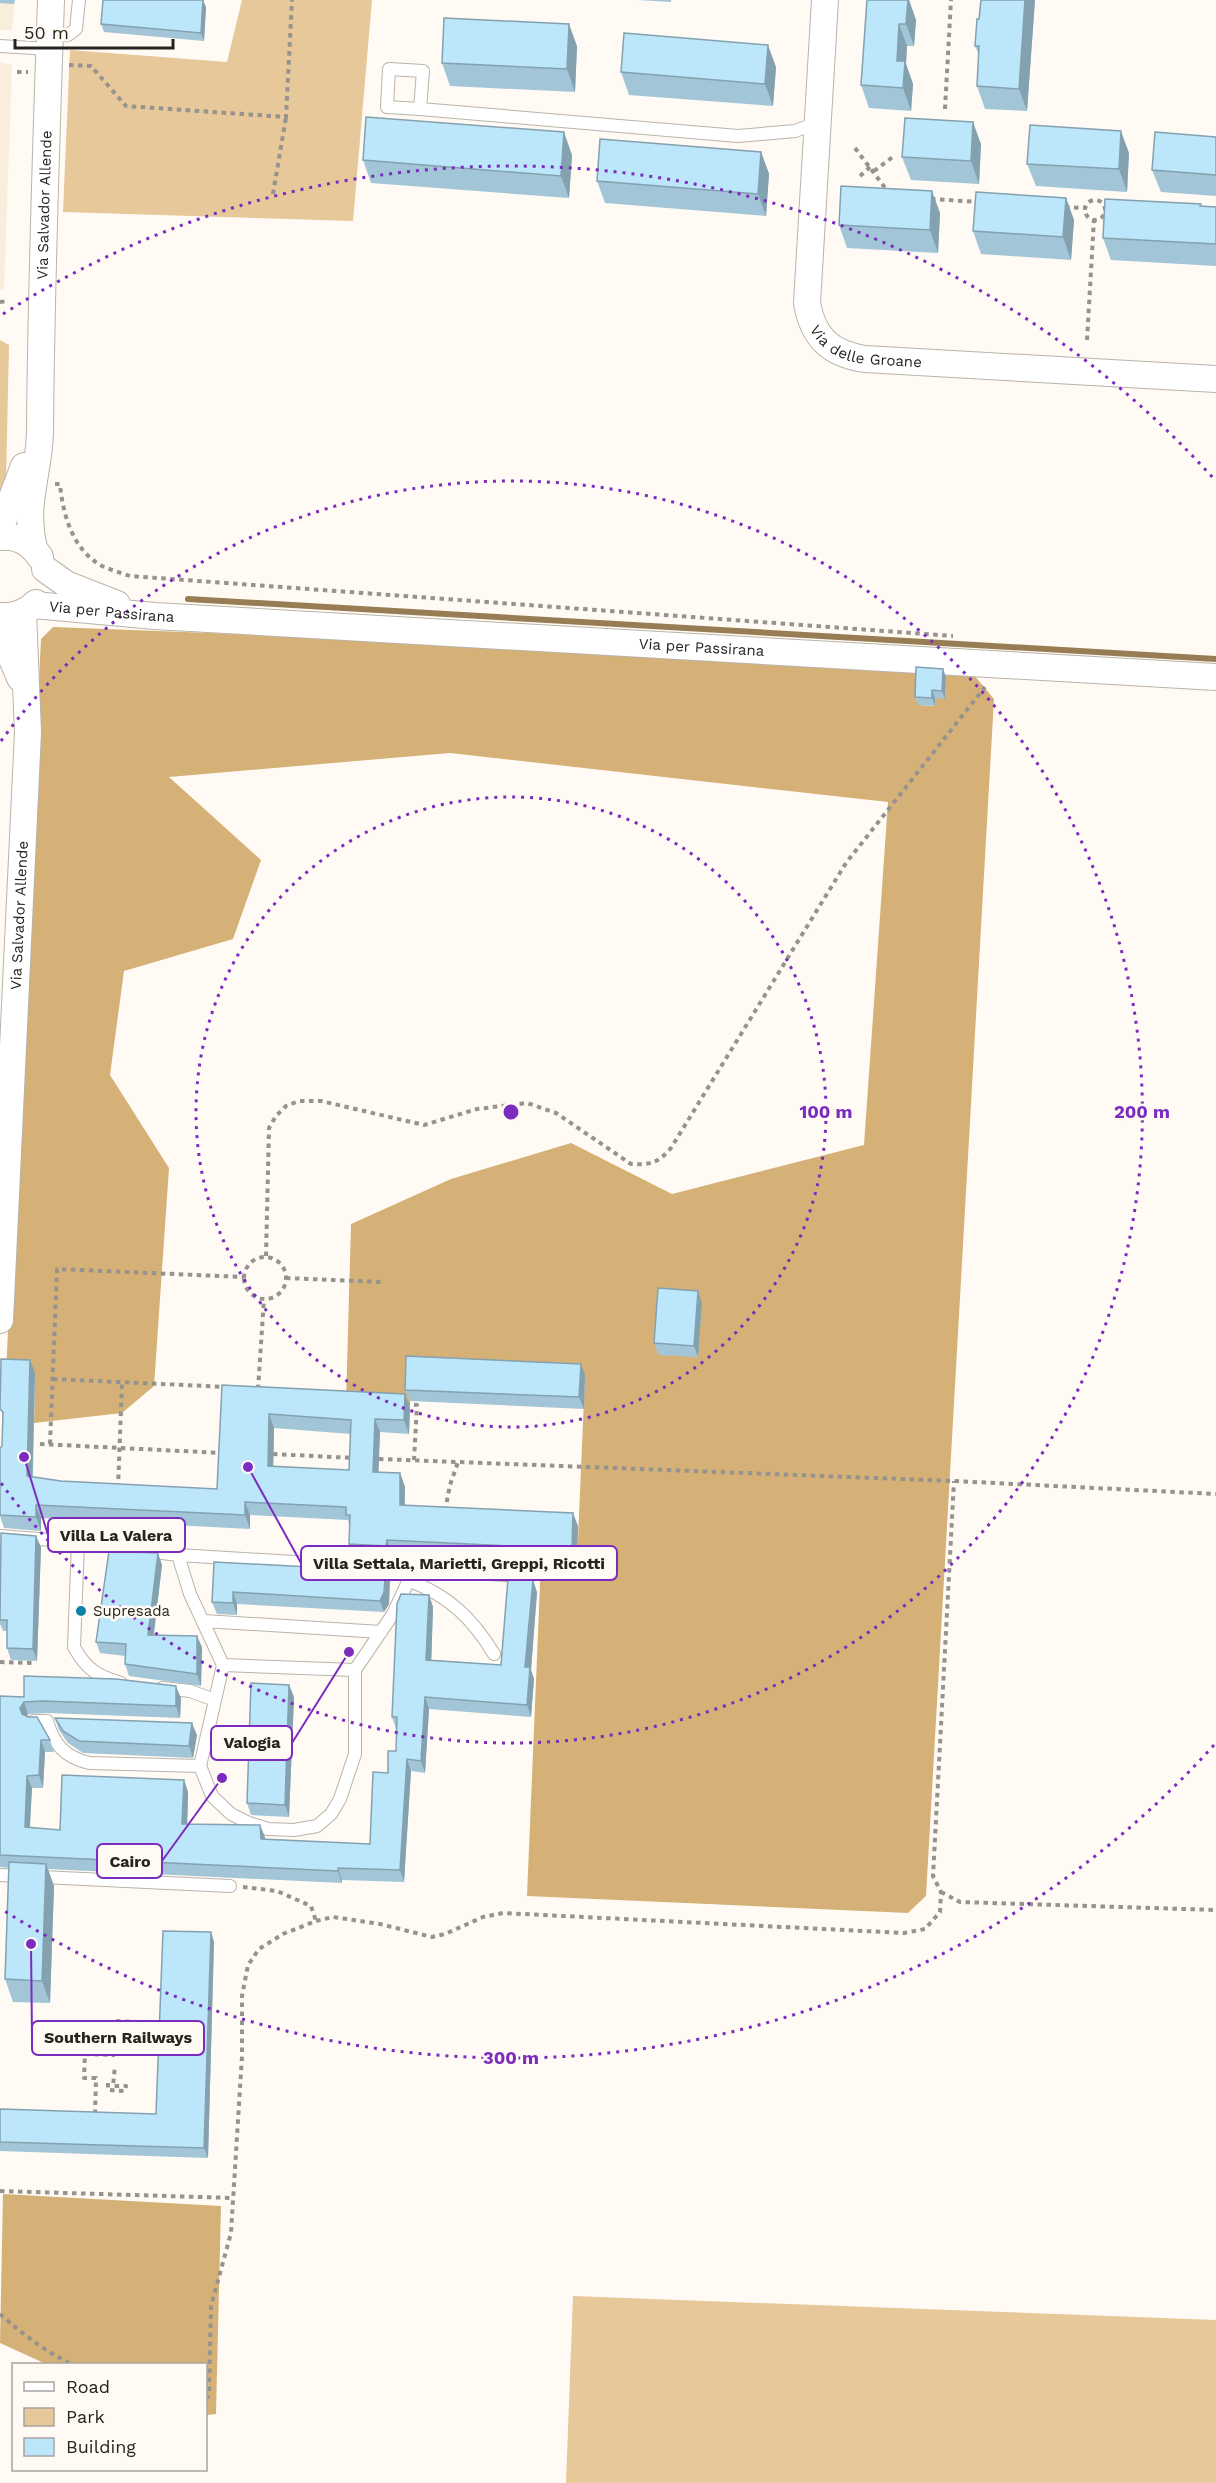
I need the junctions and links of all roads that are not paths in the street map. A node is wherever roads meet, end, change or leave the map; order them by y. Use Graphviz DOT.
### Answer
graph roads {
  1 [pos="51,0"];
  2 [pos="79,0"];
  3 [pos="825,0"];
  4 [pos="0,46"];
  5 [pos="54,50"];
  6 [pos="420,109"];
  7 [pos="817,123"];
  8 [pos="1216,379"];
  9 [pos="38,410"];
  10 [pos="0,529"];
  11 [pos="0,537"];
  12 [pos="39,559"];
  13 [pos="19,611"];
  14 [pos="188,618"];
  15 [pos="0,631"];
  16 [pos="1216,676"];
  17 [pos="26,692"];
  18 [pos="0,1320"];
  19 [pos="0,1536"];
  20 [pos="78,1542"];
  21 [pos="178,1555"];
  22 [pos="412,1576"];
  23 [pos="524,1576"];
  24 [pos="204,1622"];
  25 [pos="381,1632"];
  26 [pos="494,1654"];
  27 [pos="223,1665"];
  28 [pos="355,1670"];
  29 [pos="215,1700"];
  30 [pos="33,1721"];
  31 [pos="200,1766"];
  32 [pos="0,1875"];
  33 [pos="230,1886"];
  1 -- 5 [label="street, Via Salvador Allende"];
  2 -- 5 [label="lane"];
  3 -- 7 [label="street, Via delle Groane"];
  4 -- 5 [label="lane"];
  5 -- 9 [label="street, Via Salvador Allende"];
  6 -- 7 [label="lane"];
  7 -- 8 [label="street, Via delle Groane"];
  9 -- 10 [label="street, Via Salvador Allende"];
  9 -- 12 [label="street, Via Salvador Allende"];
  11 -- 12 [label="street, Via per Passirana"];
  12 -- 13 [label="street"];
  12 -- 14 [label="street, Via per Passirana"];
  13 -- 14 [label="street, Via per Passirana"];
  13 -- 17 [label="street, Via Salvador Allende"];
  14 -- 16 [label="street, Via per Passirana"];
  15 -- 17 [label="street, Via Salvador Allende"];
  17 -- 18 [label="street, Via Salvador Allende"];
  19 -- 20 [label="lane"];
  20 -- 21 [label="lane"];
  20 -- 29 [label="lane"];
  21 -- 22 [label="lane"];
  21 -- 24 [label="lane"];
  22 -- 23 [label="lane"];
  22 -- 25 [label="lane"];
  22 -- 26 [label="lane"];
  24 -- 25 [label="lane"];
  24 -- 27 [label="lane"];
  25 -- 28 [label="lane"];
  27 -- 28 [label="lane"];
  27 -- 29 [label="lane"];
  28 -- 31 [label="lane"];
  29 -- 31 [label="lane"];
  30 -- 31 [label="lane"];
  32 -- 33 [label="lane"];
}
